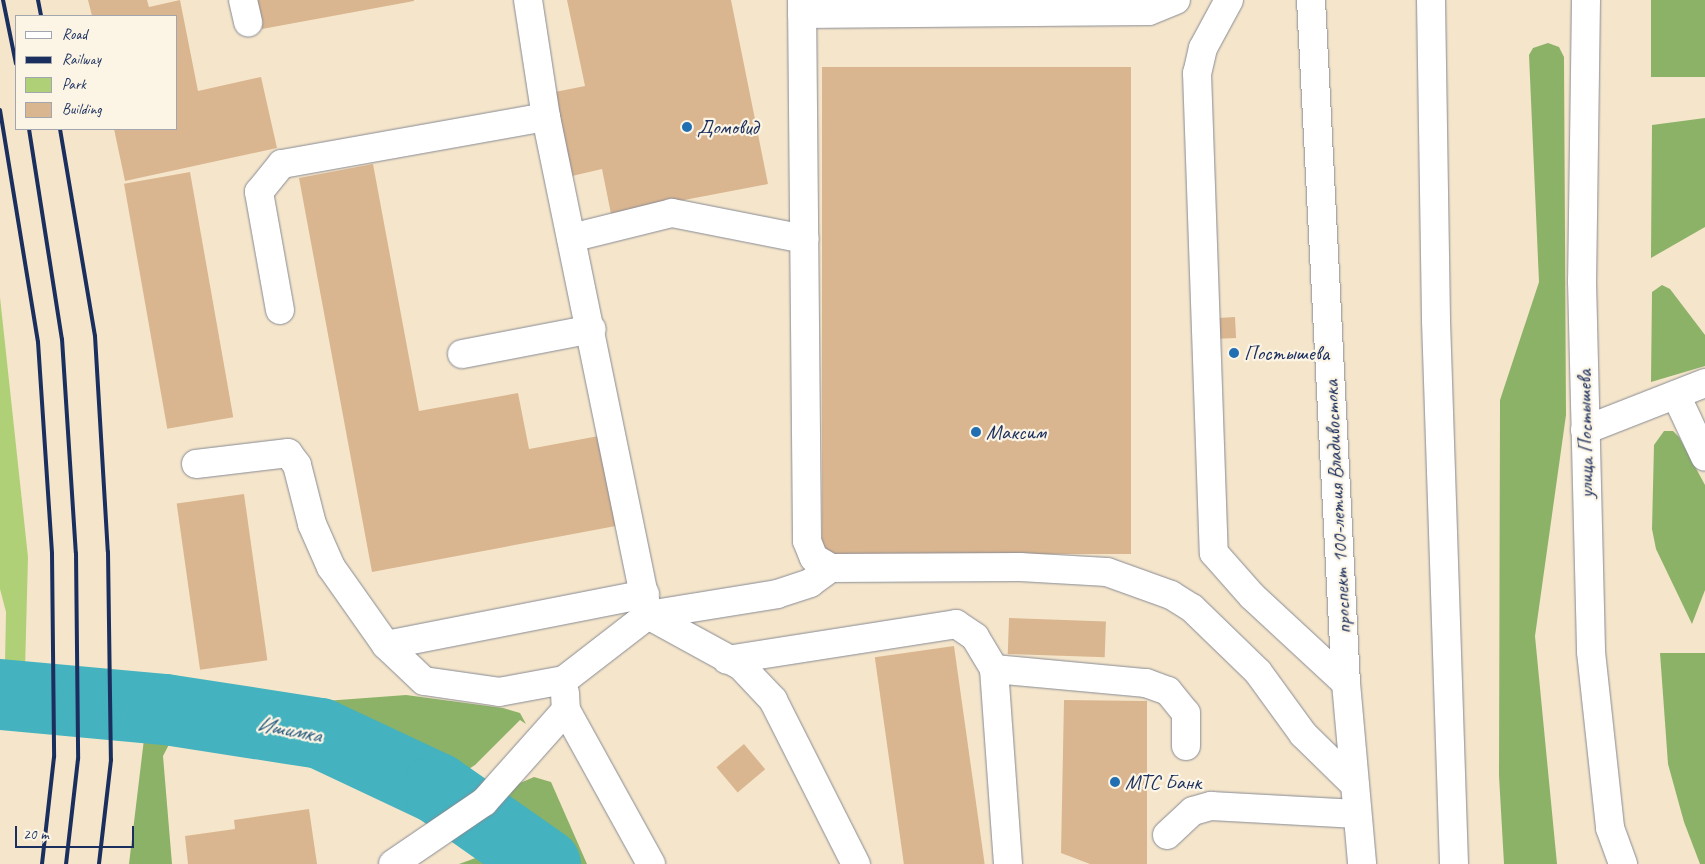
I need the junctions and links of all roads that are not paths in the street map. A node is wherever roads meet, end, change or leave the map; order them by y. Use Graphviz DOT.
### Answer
graph roads {
  1 [pos="528,0"];
  2 [pos="1176,0"];
  3 [pos="1229,0"];
  4 [pos="1311,0"];
  5 [pos="1432,0"];
  6 [pos="1586,0"];
  7 [pos="802,7"];
  8 [pos="546,117"];
  9 [pos="571,238"];
  10 [pos="804,239"];
  11 [pos="280,310"];
  12 [pos="592,329"];
  13 [pos="462,354"];
  14 [pos="1705,383"];
  15 [pos="1676,395"];
  16 [pos="1585,430"];
  17 [pos="1705,457"];
  18 [pos="196,464"];
  19 [pos="831,568"];
  20 [pos="646,604"];
  21 [pos="386,645"];
  22 [pos="727,660"];
  23 [pos="994,670"];
  24 [pos="564,680"];
  25 [pos="1346,683"];
  26 [pos="566,710"];
  27 [pos="1186,746"];
  28 [pos="1354,784"];
  29 [pos="1357,814"];
  30 [pos="1167,835"];
  31 [pos="393,864"];
  32 [pos="652,864"];
  33 [pos="856,864"];
  34 [pos="1008,864"];
  35 [pos="1362,864"];
  36 [pos="1454,864"];
  37 [pos="1623,864"];
  1 -- 8 [label="main road"];
  2 -- 7 [label="main road"];
  3 -- 25 [label="main road"];
  4 -- 25 [label="main road, проспект 100-летия Владивостока"];
  5 -- 36 [label="main road"];
  6 -- 16 [label="main road, улица Постышева"];
  7 -- 10 [label="main road"];
  8 -- 9 [label="main road"];
  8 -- 11 [label="main road"];
  9 -- 10 [label="main road"];
  9 -- 12 [label="main road"];
  10 -- 19 [label="main road"];
  12 -- 13 [label="main road"];
  12 -- 20 [label="main road"];
  14 -- 15 [label="main road"];
  15 -- 16 [label="main road"];
  15 -- 17 [label="main road"];
  16 -- 37 [label="main road, улица Постышева"];
  18 -- 21 [label="main road"];
  19 -- 20 [label="main road"];
  19 -- 28 [label="main road"];
  20 -- 21 [label="main road"];
  20 -- 22 [label="main road"];
  20 -- 24 [label="main road"];
  21 -- 24 [label="main road"];
  22 -- 23 [label="main road"];
  22 -- 33 [label="main road"];
  23 -- 27 [label="main road"];
  23 -- 34 [label="main road"];
  24 -- 26 [label="main road"];
  25 -- 28 [label="main road, проспект 100-летия Владивостока"];
  26 -- 31 [label="main road"];
  26 -- 32 [label="main road"];
  28 -- 29 [label="main road, проспект 100-летия Владивостока"];
  29 -- 30 [label="main road"];
  29 -- 35 [label="main road, проспект 100-летия Владивостока"];
}
